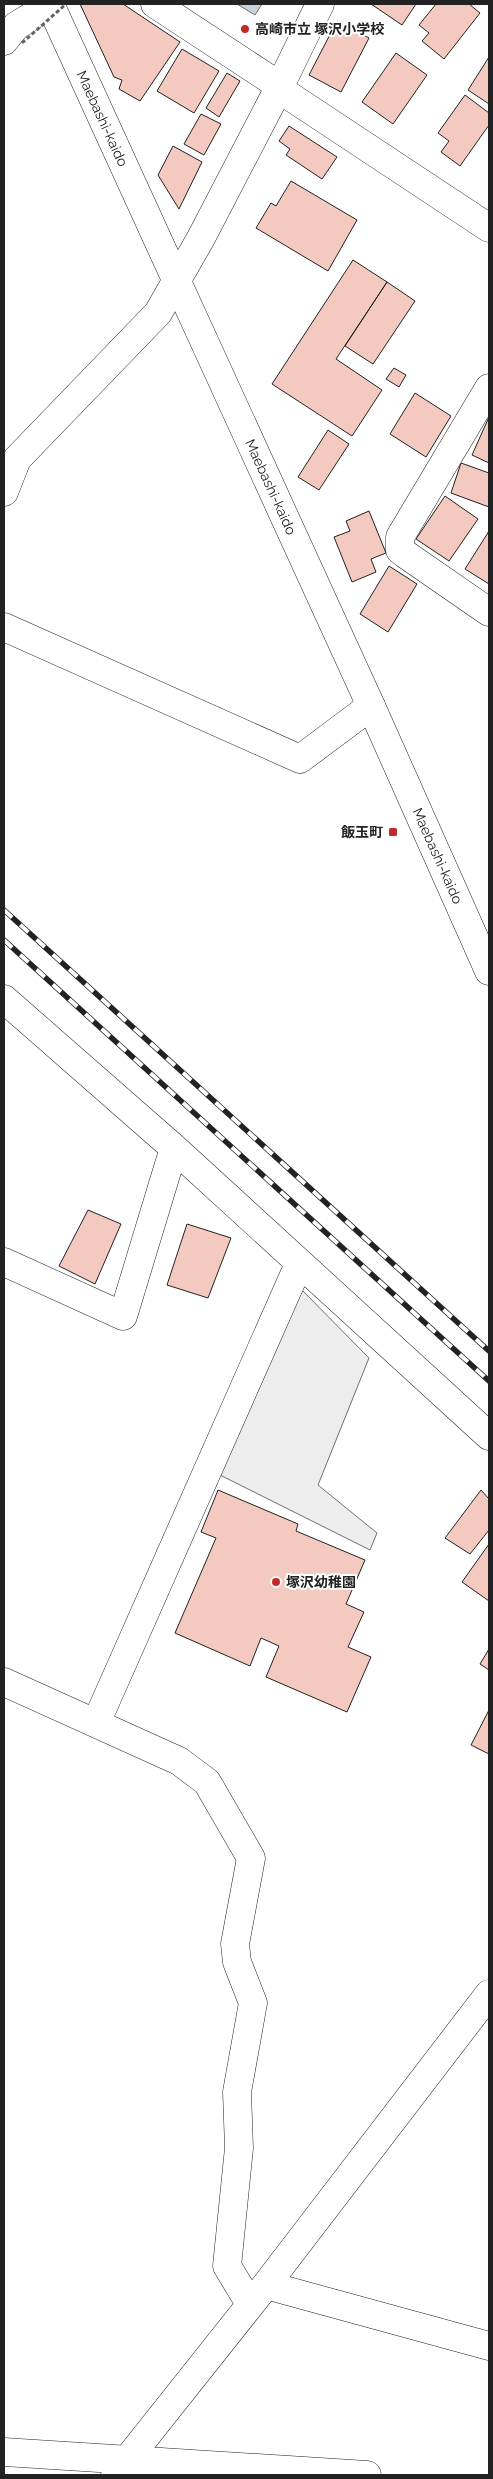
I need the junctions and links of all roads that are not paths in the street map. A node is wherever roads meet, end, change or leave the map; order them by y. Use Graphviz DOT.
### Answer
graph roads {
  1 [pos="55,4"];
  2 [pos="155,4"];
  3 [pos="320,4"];
  4 [pos="13,42"];
  5 [pos="280,88"];
  6 [pos="489,228"];
  7 [pos="176,282"];
  8 [pos="489,388"];
  9 [pos="4,492"];
  10 [pos="489,612"];
  11 [pos="4,627"];
  12 [pos="371,706"];
  13 [pos="489,971"];
  14 [pos="4,999"];
  15 [pos="174,1148"];
  16 [pos="4,1262"];
  17 [pos="299,1264"];
  18 [pos="489,1436"];
  19 [pos="4,1682"];
  20 [pos="96,1723"];
  21 [pos="489,1994"];
  22 [pos="258,2294"];
  23 [pos="489,2346"];
  24 [pos="4,2452"];
  25 [pos="120,2468"];
  26 [pos="367,2475"];
  1 -- 4 [label="street"];
  1 -- 7 [label="street, Maebashi-kaido"];
  2 -- 5 [label="street"];
  3 -- 5 [label="street"];
  5 -- 6 [label="street"];
  5 -- 7 [label="street"];
  7 -- 9 [label="street"];
  7 -- 12 [label="street, Maebashi-kaido"];
  8 -- 10 [label="street"];
  11 -- 12 [label="street"];
  12 -- 13 [label="street, Maebashi-kaido"];
  14 -- 15 [label="street"];
  15 -- 16 [label="street"];
  15 -- 17 [label="street"];
  17 -- 18 [label="street"];
  17 -- 20 [label="street"];
  19 -- 20 [label="street"];
  20 -- 22 [label="street"];
  21 -- 22 [label="street"];
  22 -- 23 [label="street"];
  22 -- 25 [label="street"];
  24 -- 25 [label="street"];
  25 -- 26 [label="street"];
}
